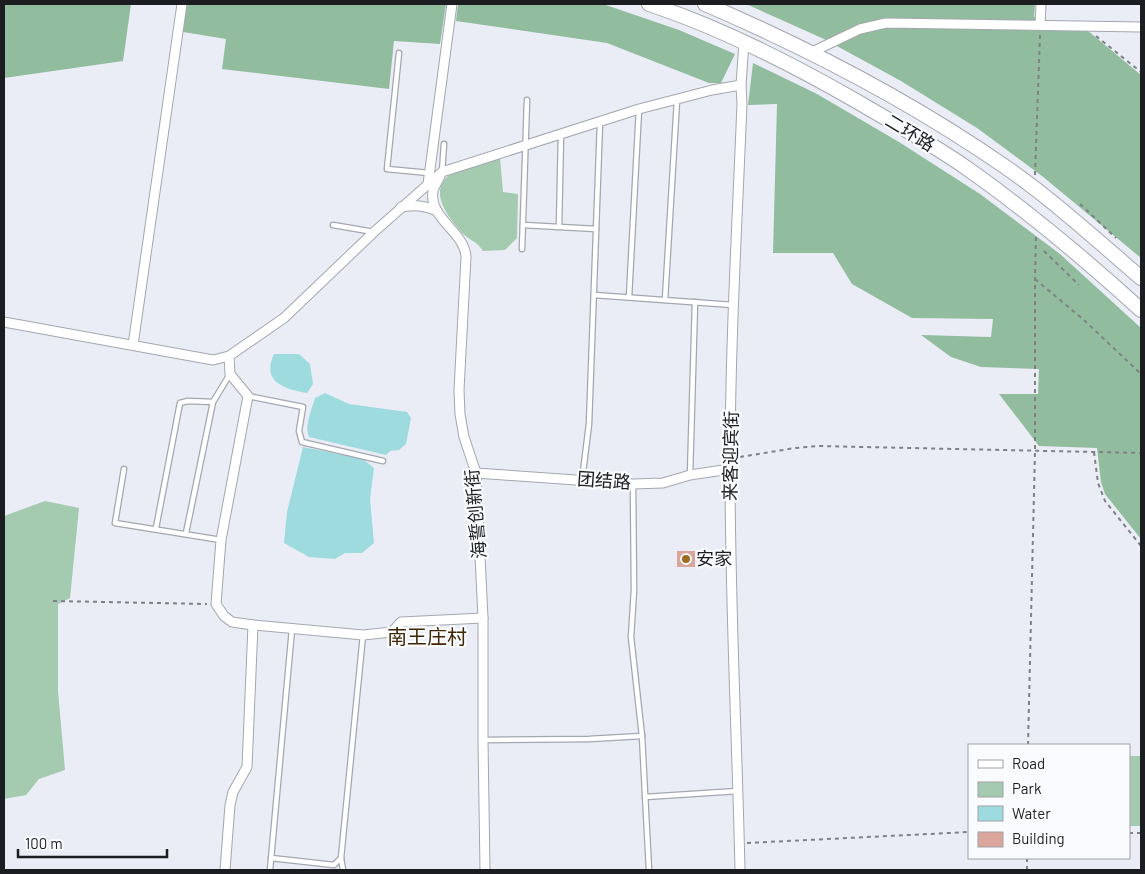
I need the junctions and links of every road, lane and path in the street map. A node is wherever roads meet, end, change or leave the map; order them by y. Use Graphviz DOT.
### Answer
graph roads {
  1 [pos="182,4"];
  2 [pos="452,4"];
  3 [pos="649,4"];
  4 [pos="704,4"];
  5 [pos="1041,4"];
  6 [pos="1040,25"];
  7 [pos="1084,26"];
  8 [pos="1141,28"];
  9 [pos="744,42"];
  10 [pos="812,52"];
  11 [pos="399,53"];
  12 [pos="1141,72"];
  13 [pos="741,85"];
  14 [pos="677,99"];
  15 [pos="527,100"];
  16 [pos="639,109"];
  17 [pos="600,122"];
  18 [pos="561,134"];
  19 [pos="444,144"];
  20 [pos="525,145"];
  21 [pos="442,172"];
  22 [pos="429,173"];
  23 [pos="428,184"];
  24 [pos="1035,190"];
  25 [pos="1080,204"];
  26 [pos="401,207"];
  27 [pos="437,211"];
  28 [pos="1037,220"];
  29 [pos="333,225"];
  30 [pos="523,226"];
  31 [pos="559,227"];
  32 [pos="596,229"];
  33 [pos="374,232"];
  34 [pos="1116,238"];
  35 [pos="522,249"];
  36 [pos="1044,251"];
  37 [pos="1141,278"];
  38 [pos="1035,280"];
  39 [pos="1079,285"];
  40 [pos="594,295"];
  41 [pos="629,297"];
  42 [pos="665,300"];
  43 [pos="696,302"];
  44 [pos="734,305"];
  45 [pos="1141,310"];
  46 [pos="4,322"];
  47 [pos="133,345"];
  48 [pos="229,356"];
  49 [pos="230,374"];
  50 [pos="1141,374"];
  51 [pos="248,396"];
  52 [pos="213,402"];
  53 [pos="1035,451"];
  54 [pos="1094,452"];
  55 [pos="1141,452"];
  56 [pos="730,458"];
  57 [pos="383,461"];
  58 [pos="124,469"];
  59 [pos="730,469"];
  60 [pos="476,473"];
  61 [pos="690,475"];
  62 [pos="582,480"];
  63 [pos="634,484"];
  64 [pos="156,528"];
  65 [pos="186,533"];
  66 [pos="222,540"];
  67 [pos="1141,546"];
  68 [pos="53,601"];
  69 [pos="216,604"];
  70 [pos="484,618"];
  71 [pos="253,625"];
  72 [pos="292,629"];
  73 [pos="363,635"];
  74 [pos="642,736"];
  75 [pos="483,740"];
  76 [pos="1028,744"];
  77 [pos="739,791"];
  78 [pos="645,797"];
  79 [pos="968,832"];
  80 [pos="740,844"];
  81 [pos="271,858"];
  82 [pos="341,858"];
  83 [pos="225,870"];
  84 [pos="270,870"];
  85 [pos="343,870"];
  86 [pos="486,870"];
  87 [pos="649,870"];
  88 [pos="740,870"];
  1 -- 47 [label="street"];
  2 -- 22 [label="street"];
  3 -- 9 [label="main road, 二环路"];
  4 -- 10 [label="main road, 二环路"];
  5 -- 6 [label="street"];
  6 -- 7 [label="street"];
  6 -- 10 [label="street"];
  6 -- 24 [label="path"];
  7 -- 8 [label="street"];
  7 -- 12 [label="path"];
  9 -- 13 [label="street, 来客迎宾街"];
  9 -- 28 [label="main road, 二环路"];
  10 -- 24 [label="main road, 二环路"];
  11 -- 22 [label="lane"];
  13 -- 14 [label="street"];
  13 -- 44 [label="street, 来客迎宾街"];
  14 -- 16 [label="street"];
  14 -- 42 [label="lane"];
  15 -- 20 [label="lane"];
  16 -- 17 [label="street"];
  16 -- 41 [label="lane"];
  17 -- 18 [label="street"];
  17 -- 32 [label="lane"];
  18 -- 20 [label="street"];
  18 -- 31 [label="lane"];
  19 -- 21 [label="lane"];
  20 -- 21 [label="street"];
  20 -- 30 [label="lane"];
  21 -- 23 [label="street"];
  21 -- 27 [label="street"];
  22 -- 23 [label="street"];
  23 -- 26 [label="street"];
  24 -- 37 [label="main road, 二环路"];
  25 -- 34 [label="path"];
  26 -- 27 [label="street"];
  26 -- 33 [label="street"];
  27 -- 60 [label="street, 海誓创新街"];
  28 -- 38 [label="path"];
  28 -- 45 [label="main road, 二环路"];
  29 -- 33 [label="lane"];
  30 -- 31 [label="lane"];
  30 -- 35 [label="lane"];
  31 -- 32 [label="lane"];
  32 -- 40 [label="lane"];
  33 -- 48 [label="street"];
  36 -- 39 [label="path"];
  38 -- 50 [label="path"];
  38 -- 53 [label="path"];
  40 -- 41 [label="lane"];
  40 -- 62 [label="lane"];
  41 -- 42 [label="lane"];
  42 -- 43 [label="lane"];
  43 -- 44 [label="lane"];
  43 -- 61 [label="lane"];
  44 -- 56 [label="street, 来客迎宾街"];
  46 -- 47 [label="street"];
  47 -- 48 [label="street"];
  48 -- 49 [label="street"];
  49 -- 51 [label="street"];
  49 -- 52 [label="lane"];
  51 -- 57 [label="lane"];
  51 -- 66 [label="street"];
  52 -- 64 [label="lane"];
  52 -- 65 [label="lane"];
  53 -- 54 [label="path"];
  53 -- 56 [label="path"];
  53 -- 76 [label="path"];
  54 -- 55 [label="path"];
  54 -- 67 [label="path"];
  56 -- 59 [label="street, 来客迎宾街"];
  58 -- 64 [label="lane"];
  59 -- 61 [label="street, 团结路"];
  59 -- 77 [label="street, 来客迎宾街"];
  60 -- 62 [label="street, 团结路"];
  60 -- 70 [label="street, 海誓创新街"];
  61 -- 63 [label="street, 团结路"];
  62 -- 63 [label="street, 团结路"];
  63 -- 74 [label="lane"];
  64 -- 65 [label="lane"];
  65 -- 66 [label="lane"];
  66 -- 69 [label="street"];
  68 -- 69 [label="path"];
  69 -- 71 [label="street"];
  70 -- 73 [label="street"];
  70 -- 75 [label="street, 海誓创新街"];
  71 -- 72 [label="street"];
  71 -- 83 [label="street"];
  72 -- 73 [label="street"];
  72 -- 81 [label="lane"];
  73 -- 82 [label="lane"];
  74 -- 75 [label="lane"];
  74 -- 78 [label="lane"];
  75 -- 86 [label="street, 海誓创新街"];
  77 -- 78 [label="lane"];
  77 -- 80 [label="street, 来客迎宾街"];
  78 -- 87 [label="lane"];
  79 -- 80 [label="path"];
  80 -- 88 [label="street, 来客迎宾街"];
  81 -- 82 [label="lane"];
  81 -- 84 [label="lane"];
  82 -- 85 [label="lane"];
}
